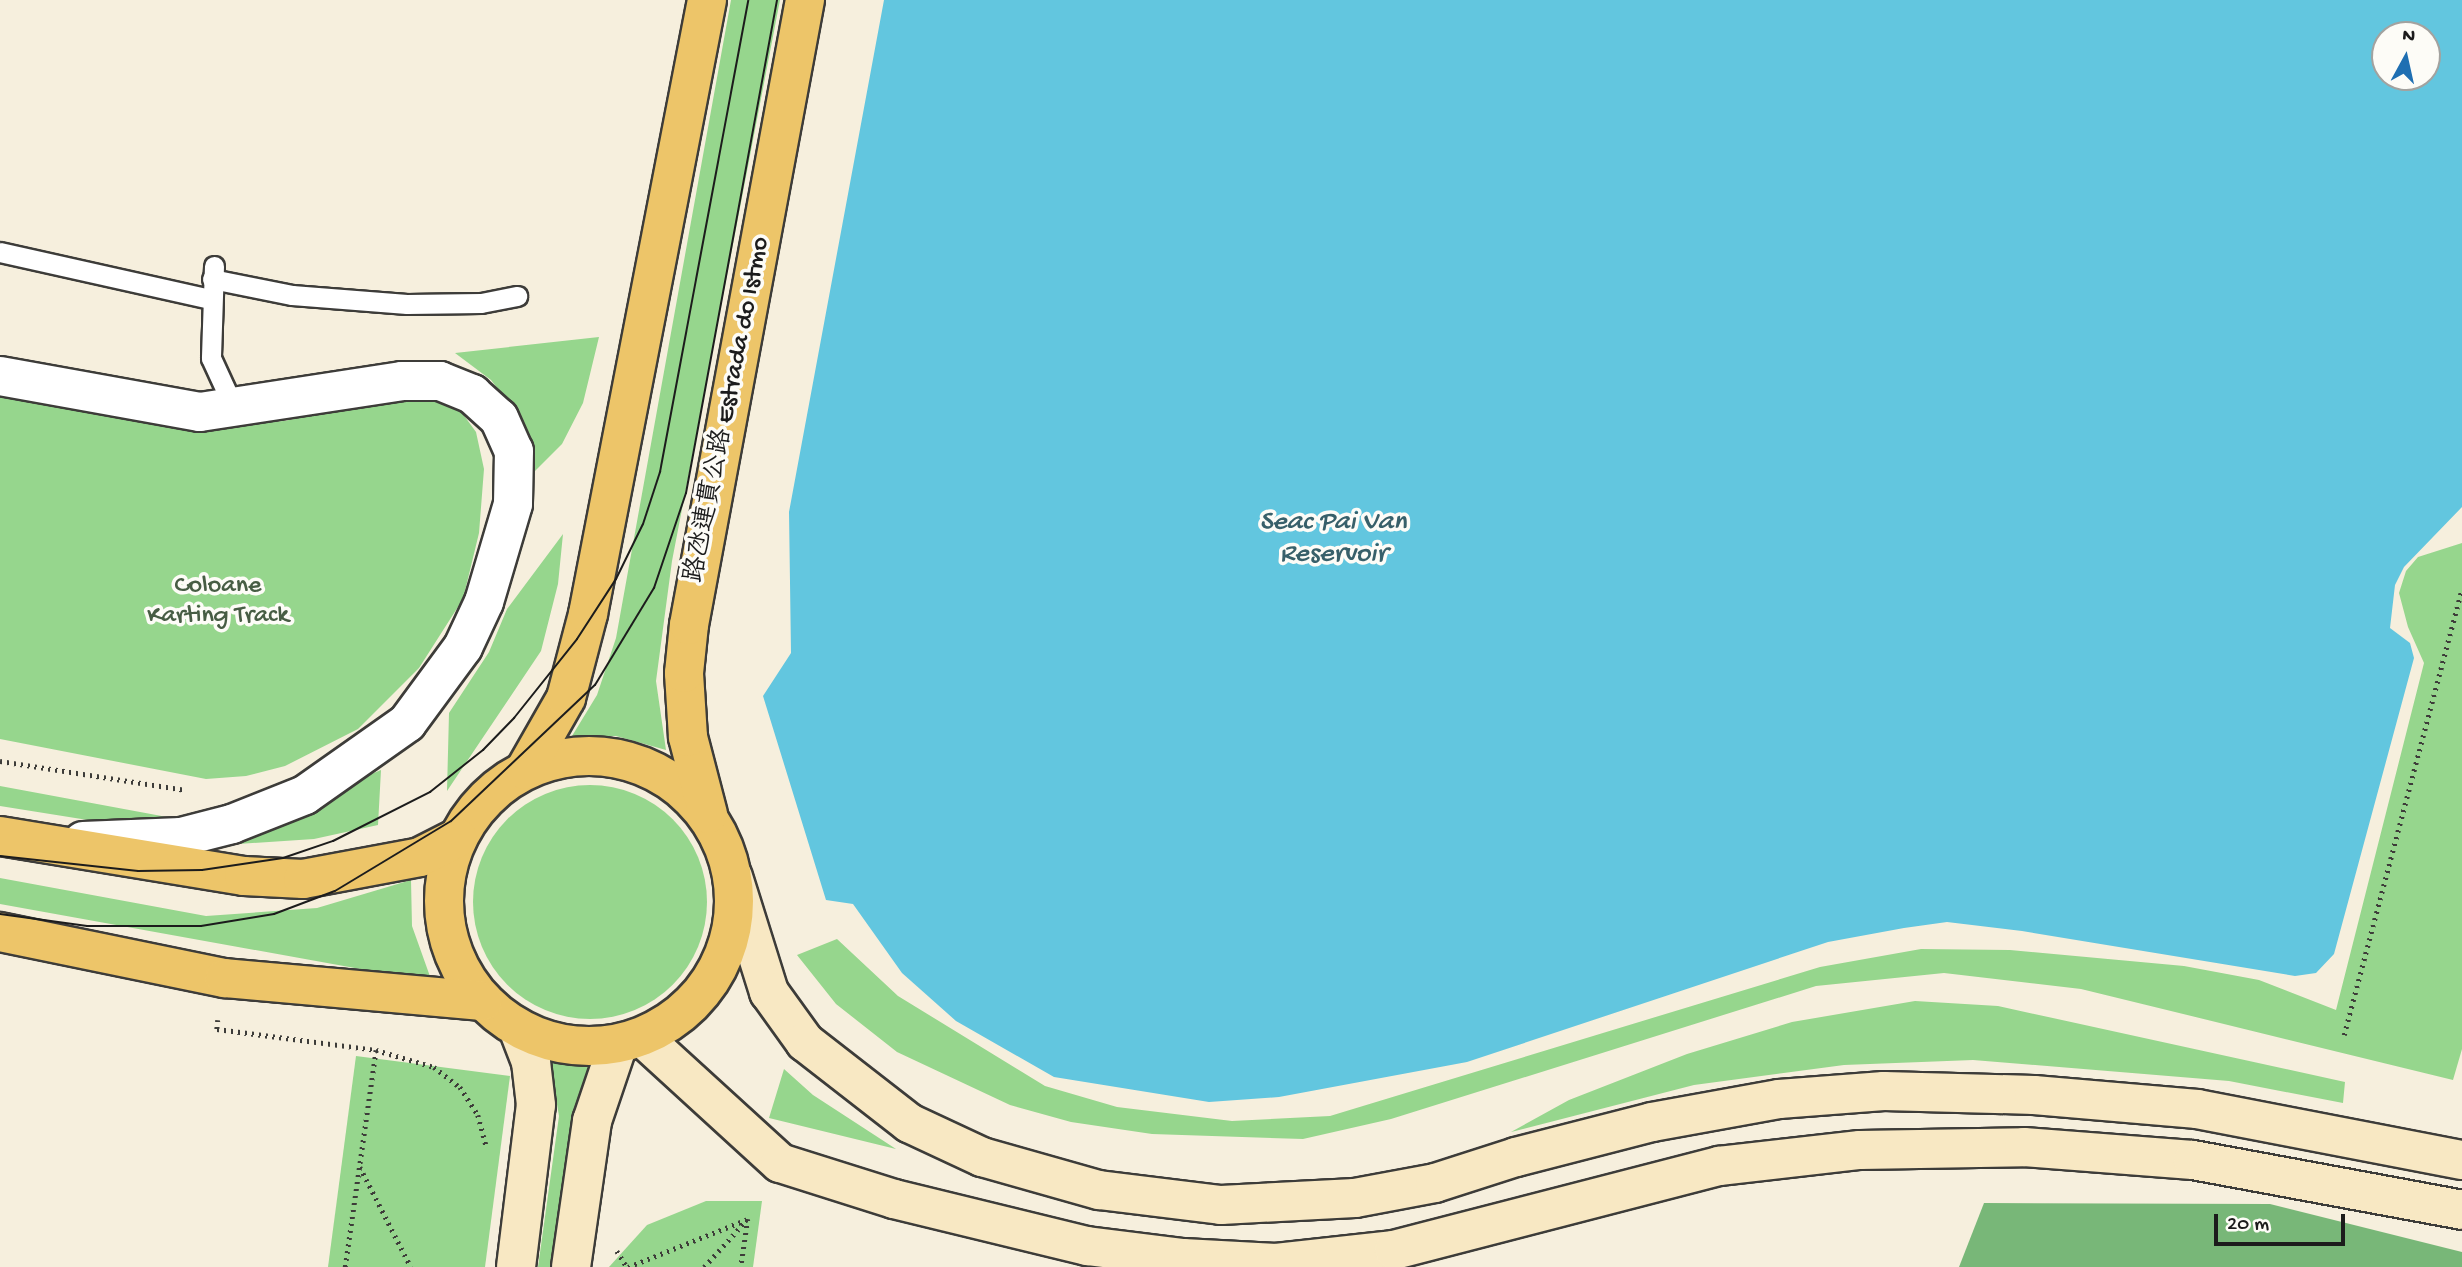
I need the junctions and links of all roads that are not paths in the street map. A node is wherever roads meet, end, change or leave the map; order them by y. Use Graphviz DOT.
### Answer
graph roads {
  1 [pos="707,0"];
  2 [pos="805,0"];
  3 [pos="0,252"];
  4 [pos="212,281"];
  5 [pos="517,296"];
  6 [pos="0,376"];
  7 [pos="234,408"];
  8 [pos="525,770"];
  9 [pos="710,820"];
  10 [pos="0,836"];
  11 [pos="457,838"];
  12 [pos="44,843"];
  13 [pos="733,877"];
  14 [pos="0,932"];
  15 [pos="483,1001"];
  16 [pos="518,1028"];
  17 [pos="630,1040"];
  18 [pos="2462,1160"];
  19 [pos="2462,1210"];
  20 [pos="516,1267"];
  21 [pos="571,1267"];
  1 -- 8 [label="main road"];
  2 -- 9 [label="main road, 路氹連貫公路 Estrada do Istmo"];
  3 -- 4 [label="lane"];
  4 -- 5 [label="lane"];
  4 -- 7 [label="lane"];
  6 -- 7 [label="street"];
  7 -- 12 [label="street"];
  8 -- 9 [label="main road"];
  8 -- 11 [label="main road"];
  9 -- 13 [label="main road"];
  10 -- 12 [label="main road"];
  11 -- 12 [label="main road"];
  11 -- 15 [label="main road"];
  13 -- 17 [label="main road"];
  13 -- 18 [label="main road"];
  14 -- 15 [label="main road"];
  15 -- 16 [label="main road"];
  16 -- 17 [label="main road"];
  16 -- 20 [label="main road"];
  17 -- 19 [label="main road"];
  17 -- 21 [label="main road"];
}
